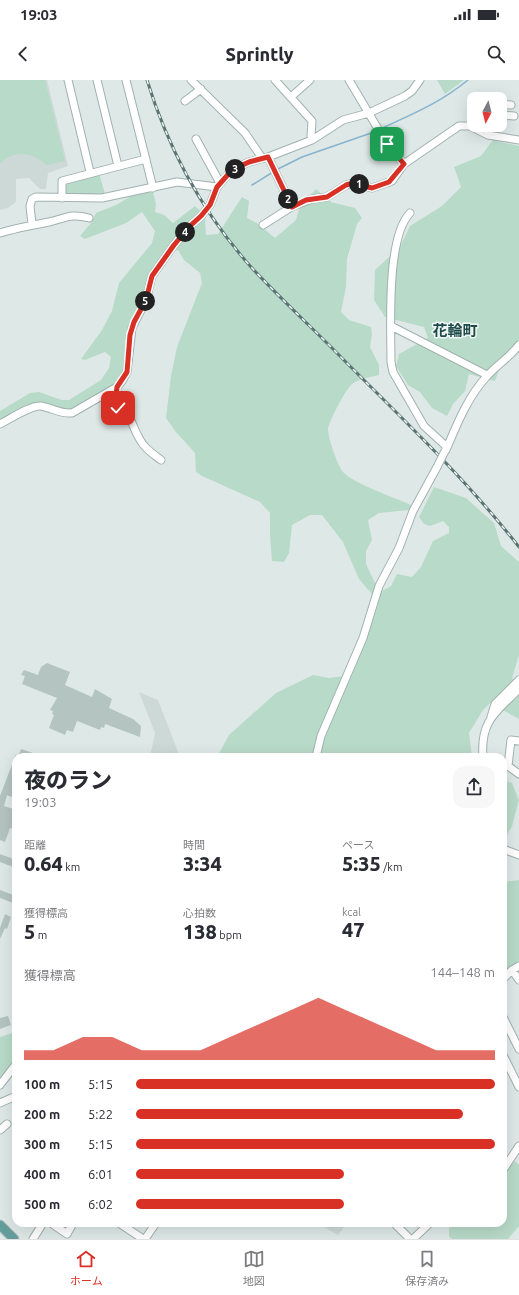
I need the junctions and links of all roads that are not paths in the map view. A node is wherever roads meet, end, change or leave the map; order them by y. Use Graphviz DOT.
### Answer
graph roads {
  1 [pos="68,80"];
  2 [pos="96,80"];
  3 [pos="126,80"];
  4 [pos="191,80"];
  5 [pos="275,80"];
  6 [pos="310,80"];
  7 [pos="349,80"];
  8 [pos="420,80"];
  9 [pos="201,89"];
  10 [pos="291,97"];
  11 [pos="185,101"];
  12 [pos="507,105"];
  13 [pos="511,105"];
  14 [pos="369,113"];
  15 [pos="507,116"];
  16 [pos="514,116"];
  17 [pos="467,124"];
  18 [pos="484,132"];
  19 [pos="196,139"];
  20 [pos="312,140"];
  21 [pos="519,140"];
  22 [pos="265,158"];
  23 [pos="146,159"];
  24 [pos="404,164"];
  25 [pos="118,166"];
  26 [pos="90,172"];
  27 [pos="218,185"];
  28 [pos="153,188"];
  29 [pos="62,198"];
  30 [pos="292,207"];
  31 [pos="410,213"];
  32 [pos="89,218"];
  33 [pos="32,224"];
  34 [pos="263,225"];
  35 [pos="0,233"];
  36 [pos="391,326"];
  37 [pos="519,345"];
  38 [pos="488,375"];
  39 [pos="117,387"];
  40 [pos="0,424"];
  41 [pos="446,449"];
  42 [pos="161,460"];
  43 [pos="519,680"];
  44 [pos="519,689"];
  45 [pos="491,717"];
  46 [pos="519,741"];
  47 [pos="317,753"];
  48 [pos="483,753"];
  49 [pos="519,774"];
  50 [pos="507,850"];
  51 [pos="519,855"];
  52 [pos="519,966"];
  53 [pos="512,970"];
  54 [pos="507,975"];
  55 [pos="519,980"];
  56 [pos="507,1026"];
  57 [pos="519,1049"];
  58 [pos="507,1063"];
  59 [pos="12,1069"];
  60 [pos="0,1085"];
  61 [pos="519,1087"];
  62 [pos="12,1098"];
  63 [pos="0,1103"];
  64 [pos="7,1124"];
  65 [pos="0,1130"];
  66 [pos="519,1146"];
  67 [pos="507,1164"];
  68 [pos="0,1225"];
  69 [pos="40,1227"];
  70 [pos="57,1227"];
  71 [pos="71,1227"];
  72 [pos="124,1227"];
  73 [pos="153,1227"];
  74 [pos="398,1227"];
  75 [pos="426,1227"];
  76 [pos="14,1239"];
  77 [pos="33,1239"];
  78 [pos="144,1239"];
  79 [pos="412,1239"];
  1 -- 26 [label="street"];
  2 -- 25 [label="street"];
  3 -- 23 [label="street"];
  4 -- 9 [label="street"];
  5 -- 10 [label="street"];
  6 -- 10 [label="street"];
  7 -- 14 [label="street"];
  8 -- 14 [label="street"];
  9 -- 11 [label="street"];
  9 -- 22 [label="street"];
  10 -- 20 [label="street"];
  12 -- 13 [label="street"];
  14 -- 20 [label="street"];
  14 -- 24 [label="street"];
  15 -- 16 [label="street"];
  17 -- 24 [label="street"];
  18 -- 21 [label="street"];
  19 -- 27 [label="street"];
  20 -- 22 [label="street"];
  22 -- 27 [label="street"];
  22 -- 30 [label="street"];
  23 -- 25 [label="street"];
  23 -- 28 [label="street"];
  24 -- 30 [label="street"];
  25 -- 26 [label="street"];
  26 -- 29 [label="street"];
  27 -- 28 [label="street"];
  27 -- 39 [label="street"];
  28 -- 29 [label="street"];
  29 -- 33 [label="street"];
  30 -- 34 [label="street"];
  31 -- 36 [label="street"];
  32 -- 33 [label="street"];
  33 -- 35 [label="street"];
  36 -- 38 [label="street"];
  36 -- 41 [label="street"];
  37 -- 38 [label="street"];
  38 -- 41 [label="street"];
  39 -- 40 [label="street"];
  39 -- 42 [label="street"];
  41 -- 47 [label="street, bridge"];
  43 -- 45 [label="street"];
  44 -- 45 [label="street"];
  45 -- 48 [label="street"];
  46 -- 49 [label="street"];
  50 -- 51 [label="street"];
  52 -- 53 [label="street"];
  53 -- 54 [label="street"];
  53 -- 55 [label="street"];
  56 -- 57 [label="street"];
  58 -- 61 [label="street"];
  59 -- 60 [label="street"];
  62 -- 63 [label="street"];
  64 -- 65 [label="street"];
  66 -- 67 [label="street"];
  68 -- 76 [label="main road"];
  69 -- 77 [label="street"];
  70 -- 71 [label="street"];
  72 -- 78 [label="street"];
  73 -- 78 [label="street"];
  74 -- 79 [label="street"];
  75 -- 79 [label="street"];
}
